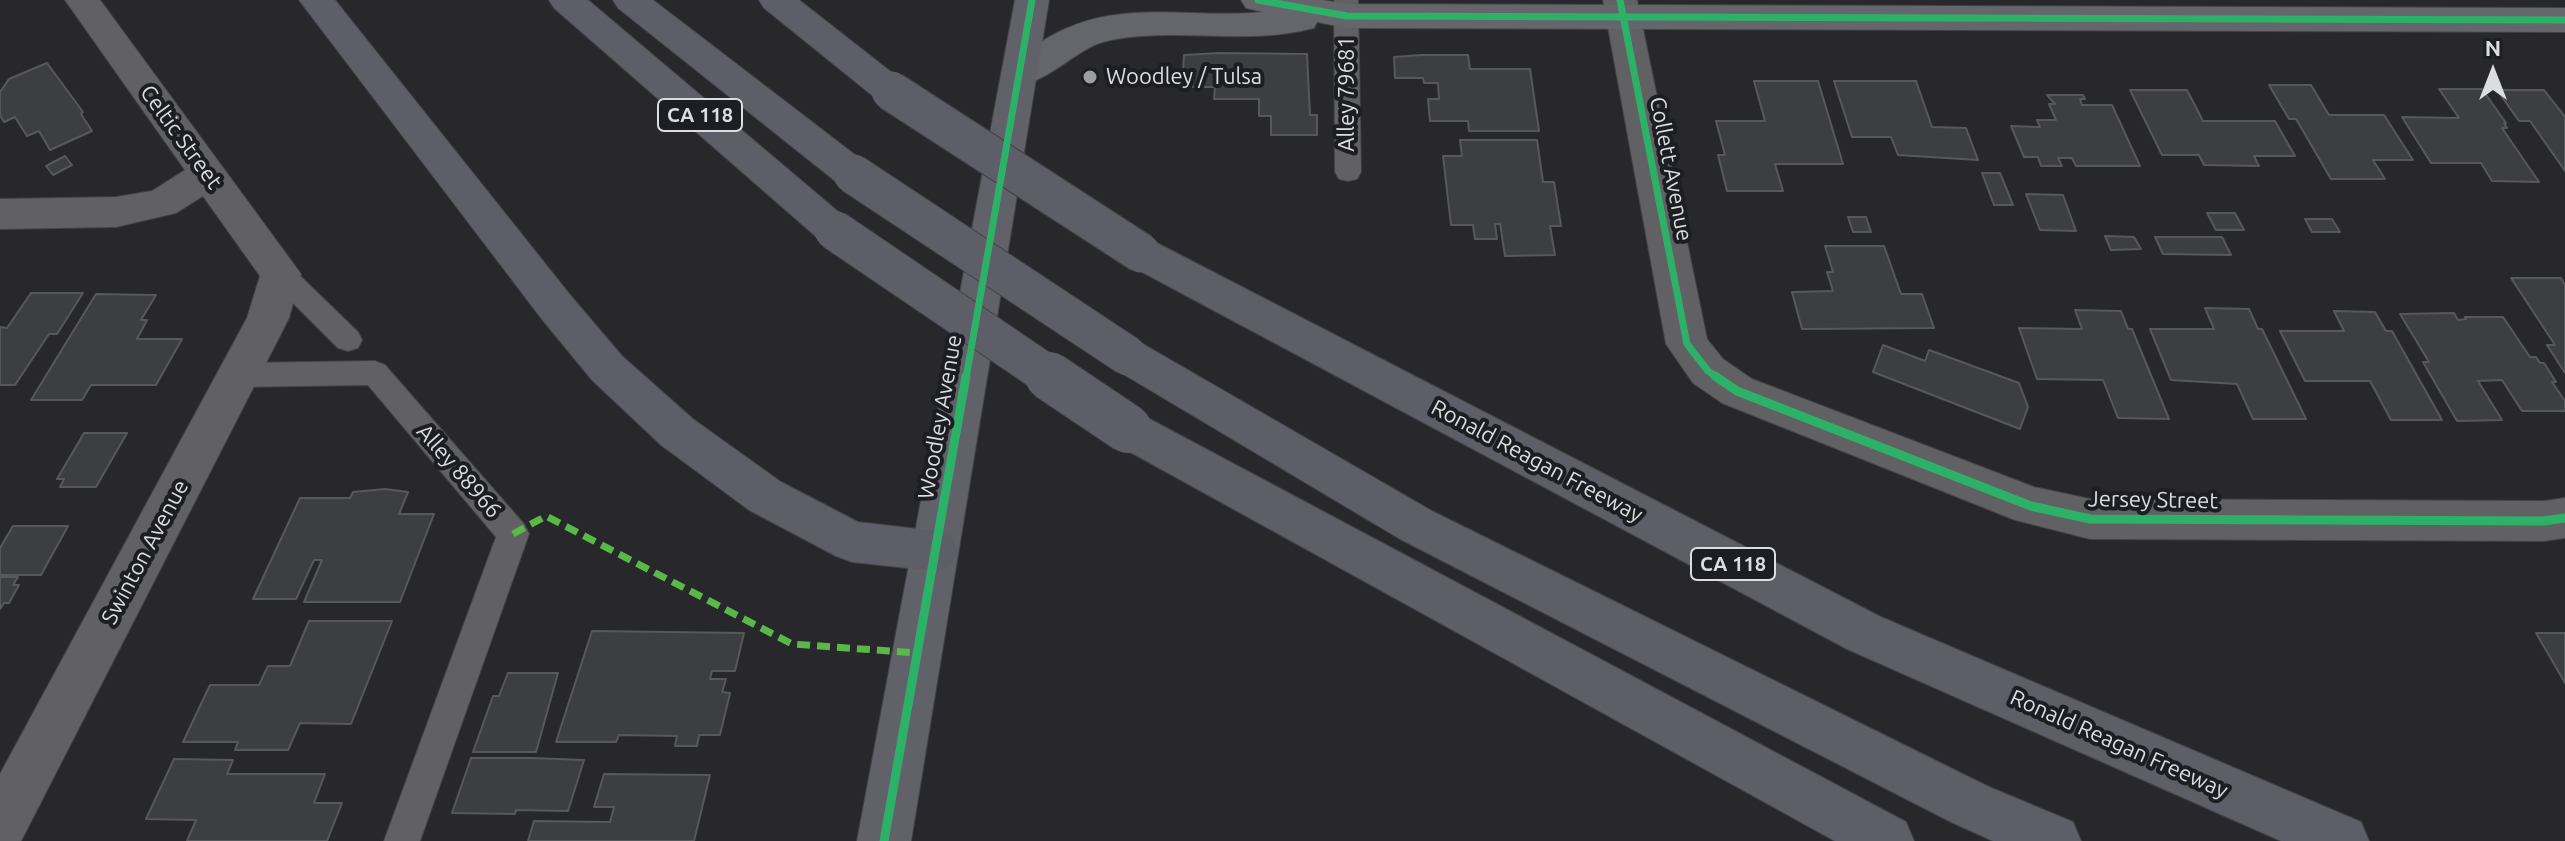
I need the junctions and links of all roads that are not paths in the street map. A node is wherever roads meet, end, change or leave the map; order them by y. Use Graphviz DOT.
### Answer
graph roads {
  1 [pos="82,0"];
  2 [pos="316,0"];
  3 [pos="566,0"];
  4 [pos="630,0"];
  5 [pos="776,0"];
  6 [pos="1032,0"];
  7 [pos="1258,0"];
  8 [pos="1622,7"];
  9 [pos="1347,8"];
  10 [pos="2565,20"];
  11 [pos="1019,74"];
  12 [pos="1348,172"];
  13 [pos="208,174"];
  14 [pos="0,214"];
  15 [pos="281,274"];
  16 [pos="348,340"];
  17 [pos="1687,344"];
  18 [pos="238,375"];
  19 [pos="2565,518"];
  20 [pos="935,551"];
  21 [pos="0,827"];
  22 [pos="402,841"];
  23 [pos="884,841"];
  24 [pos="1887,841"];
  25 [pos="2054,841"];
  26 [pos="2342,841"];
  1 -- 13 [label="street, Celtic Street"];
  2 -- 20 [label="highway"];
  3 -- 24 [label="highway, CA 118, bridge"];
  4 -- 25 [label="highway, CA 118, bridge"];
  5 -- 26 [label="highway, Ronald Reagan Freeway / CA 118, bridge"];
  6 -- 11 [label="main road, Woodley Avenue"];
  7 -- 9 [label="street"];
  8 -- 9 [label="street"];
  8 -- 10 [label="street"];
  8 -- 17 [label="street, Collett Avenue"];
  9 -- 11 [label="street"];
  9 -- 12 [label="lane, Alley 79681"];
  11 -- 20 [label="main road, Woodley Avenue"];
  13 -- 14 [label="street"];
  13 -- 15 [label="street, Celtic Street"];
  15 -- 16 [label="lane"];
  15 -- 18 [label="street, Swinton Avenue"];
  17 -- 19 [label="street, Jersey Street"];
  18 -- 21 [label="street, Swinton Avenue"];
  18 -- 22 [label="lane, Alley 88966"];
  20 -- 23 [label="main road, Woodley Avenue"];
}
